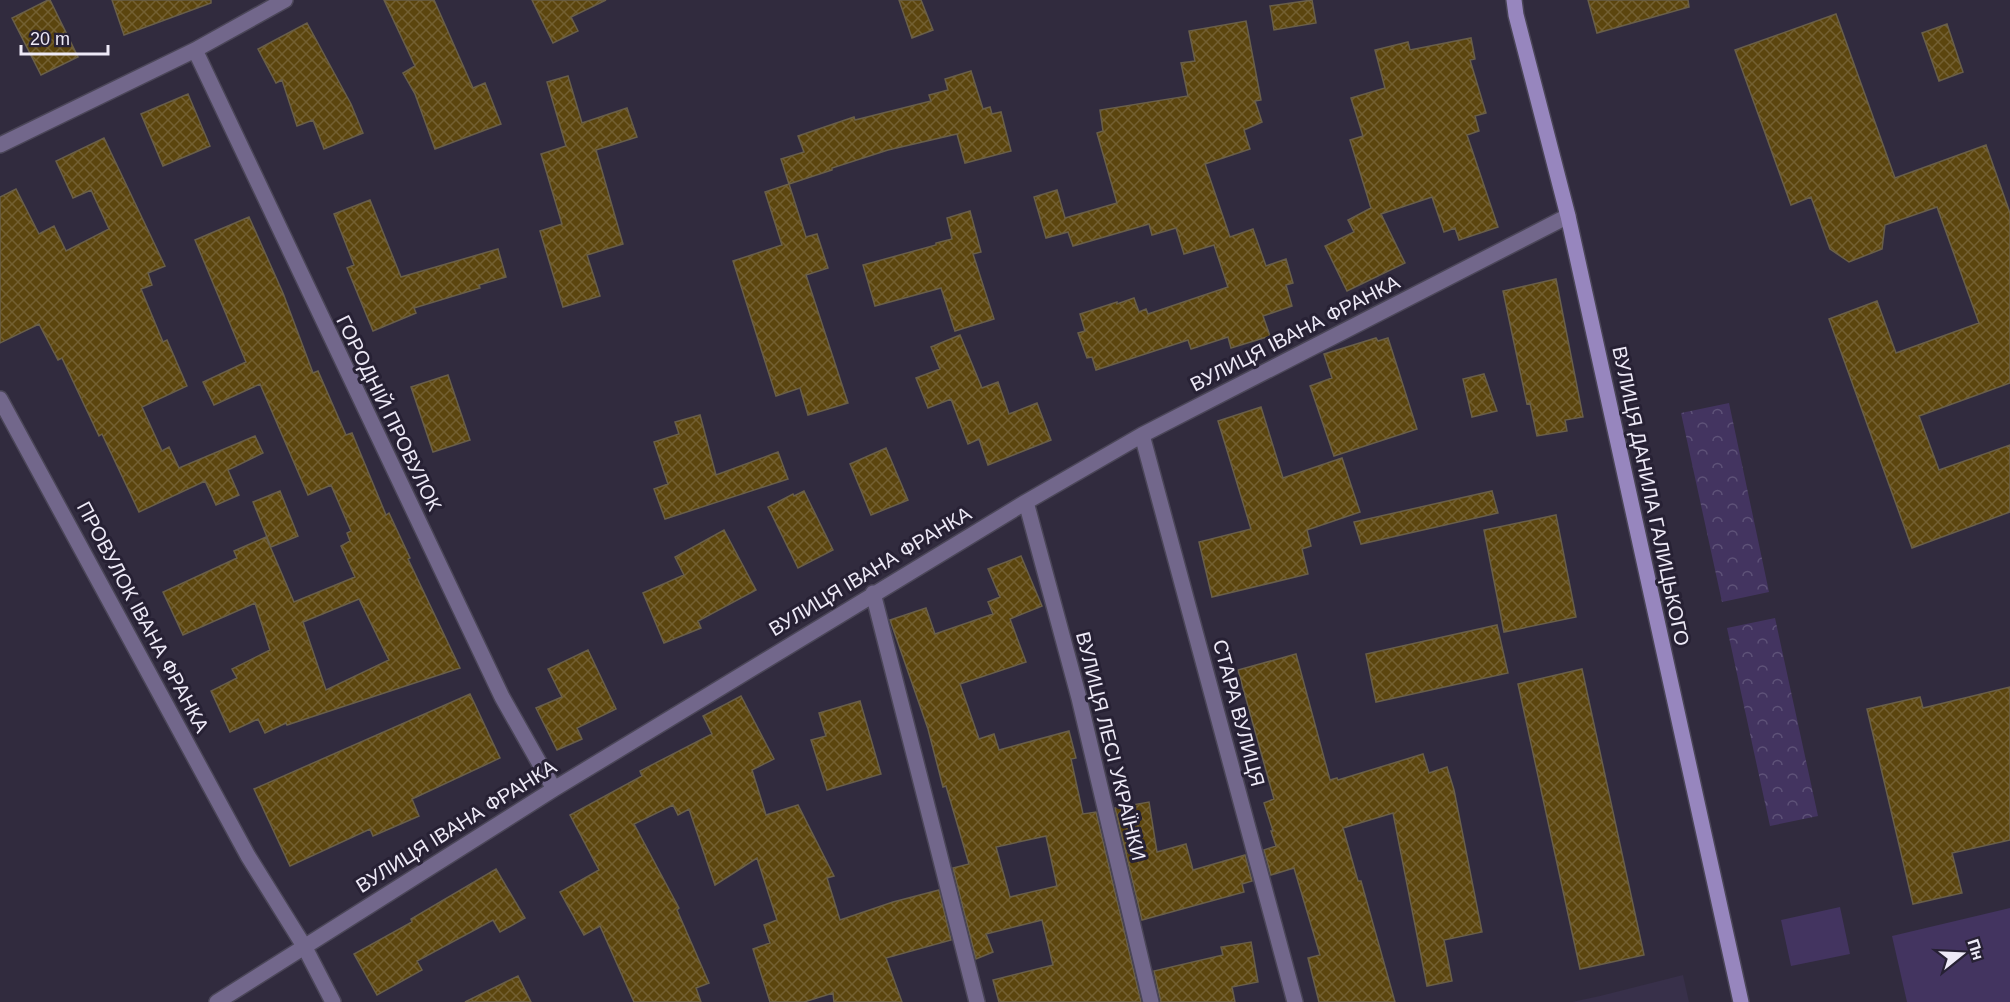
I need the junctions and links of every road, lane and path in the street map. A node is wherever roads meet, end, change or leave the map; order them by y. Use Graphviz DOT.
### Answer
graph roads {
  1 [pos="285,0"];
  2 [pos="1514,0"];
  3 [pos="195,50"];
  4 [pos="0,145"];
  5 [pos="1568,216"];
  6 [pos="0,399"];
  7 [pos="1142,435"];
  8 [pos="1026,502"];
  9 [pos="873,594"];
  10 [pos="554,789"];
  11 [pos="304,946"];
  12 [pos="217,1002"];
  13 [pos="333,1002"];
  14 [pos="977,1002"];
  15 [pos="1151,1002"];
  16 [pos="1295,1002"];
  17 [pos="1741,1002"];
  1 -- 3 [label="street"];
  2 -- 5 [label="main road, ВУЛИЦЯ ДАНИЛА ГАЛИЦЬКОГО"];
  3 -- 4 [label="street"];
  3 -- 10 [label="street, ГОРОДНІЙ ПРОВУЛОК"];
  5 -- 7 [label="street, ВУЛИЦЯ ІВАНА ФРАНКА"];
  5 -- 17 [label="main road, ВУЛИЦЯ ДАНИЛА ГАЛИЦЬКОГО"];
  6 -- 11 [label="street, ПРОВУЛОК ІВАНА ФРАНКА"];
  7 -- 8 [label="street, ВУЛИЦЯ ІВАНА ФРАНКА"];
  7 -- 16 [label="street, СТАРА ВУЛИЦЯ"];
  8 -- 9 [label="street, ВУЛИЦЯ ІВАНА ФРАНКА"];
  8 -- 15 [label="street, ВУЛИЦЯ ЛЕСІ УКРАЇНКИ"];
  9 -- 10 [label="street, ВУЛИЦЯ ІВАНА ФРАНКА"];
  9 -- 14 [label="street"];
  10 -- 11 [label="street, ВУЛИЦЯ ІВАНА ФРАНКА"];
  11 -- 12 [label="street, ВУЛИЦЯ ІВАНА ФРАНКА"];
  11 -- 13 [label="street, ПРОВУЛОК ІВАНА ФРАНКА"];
}
